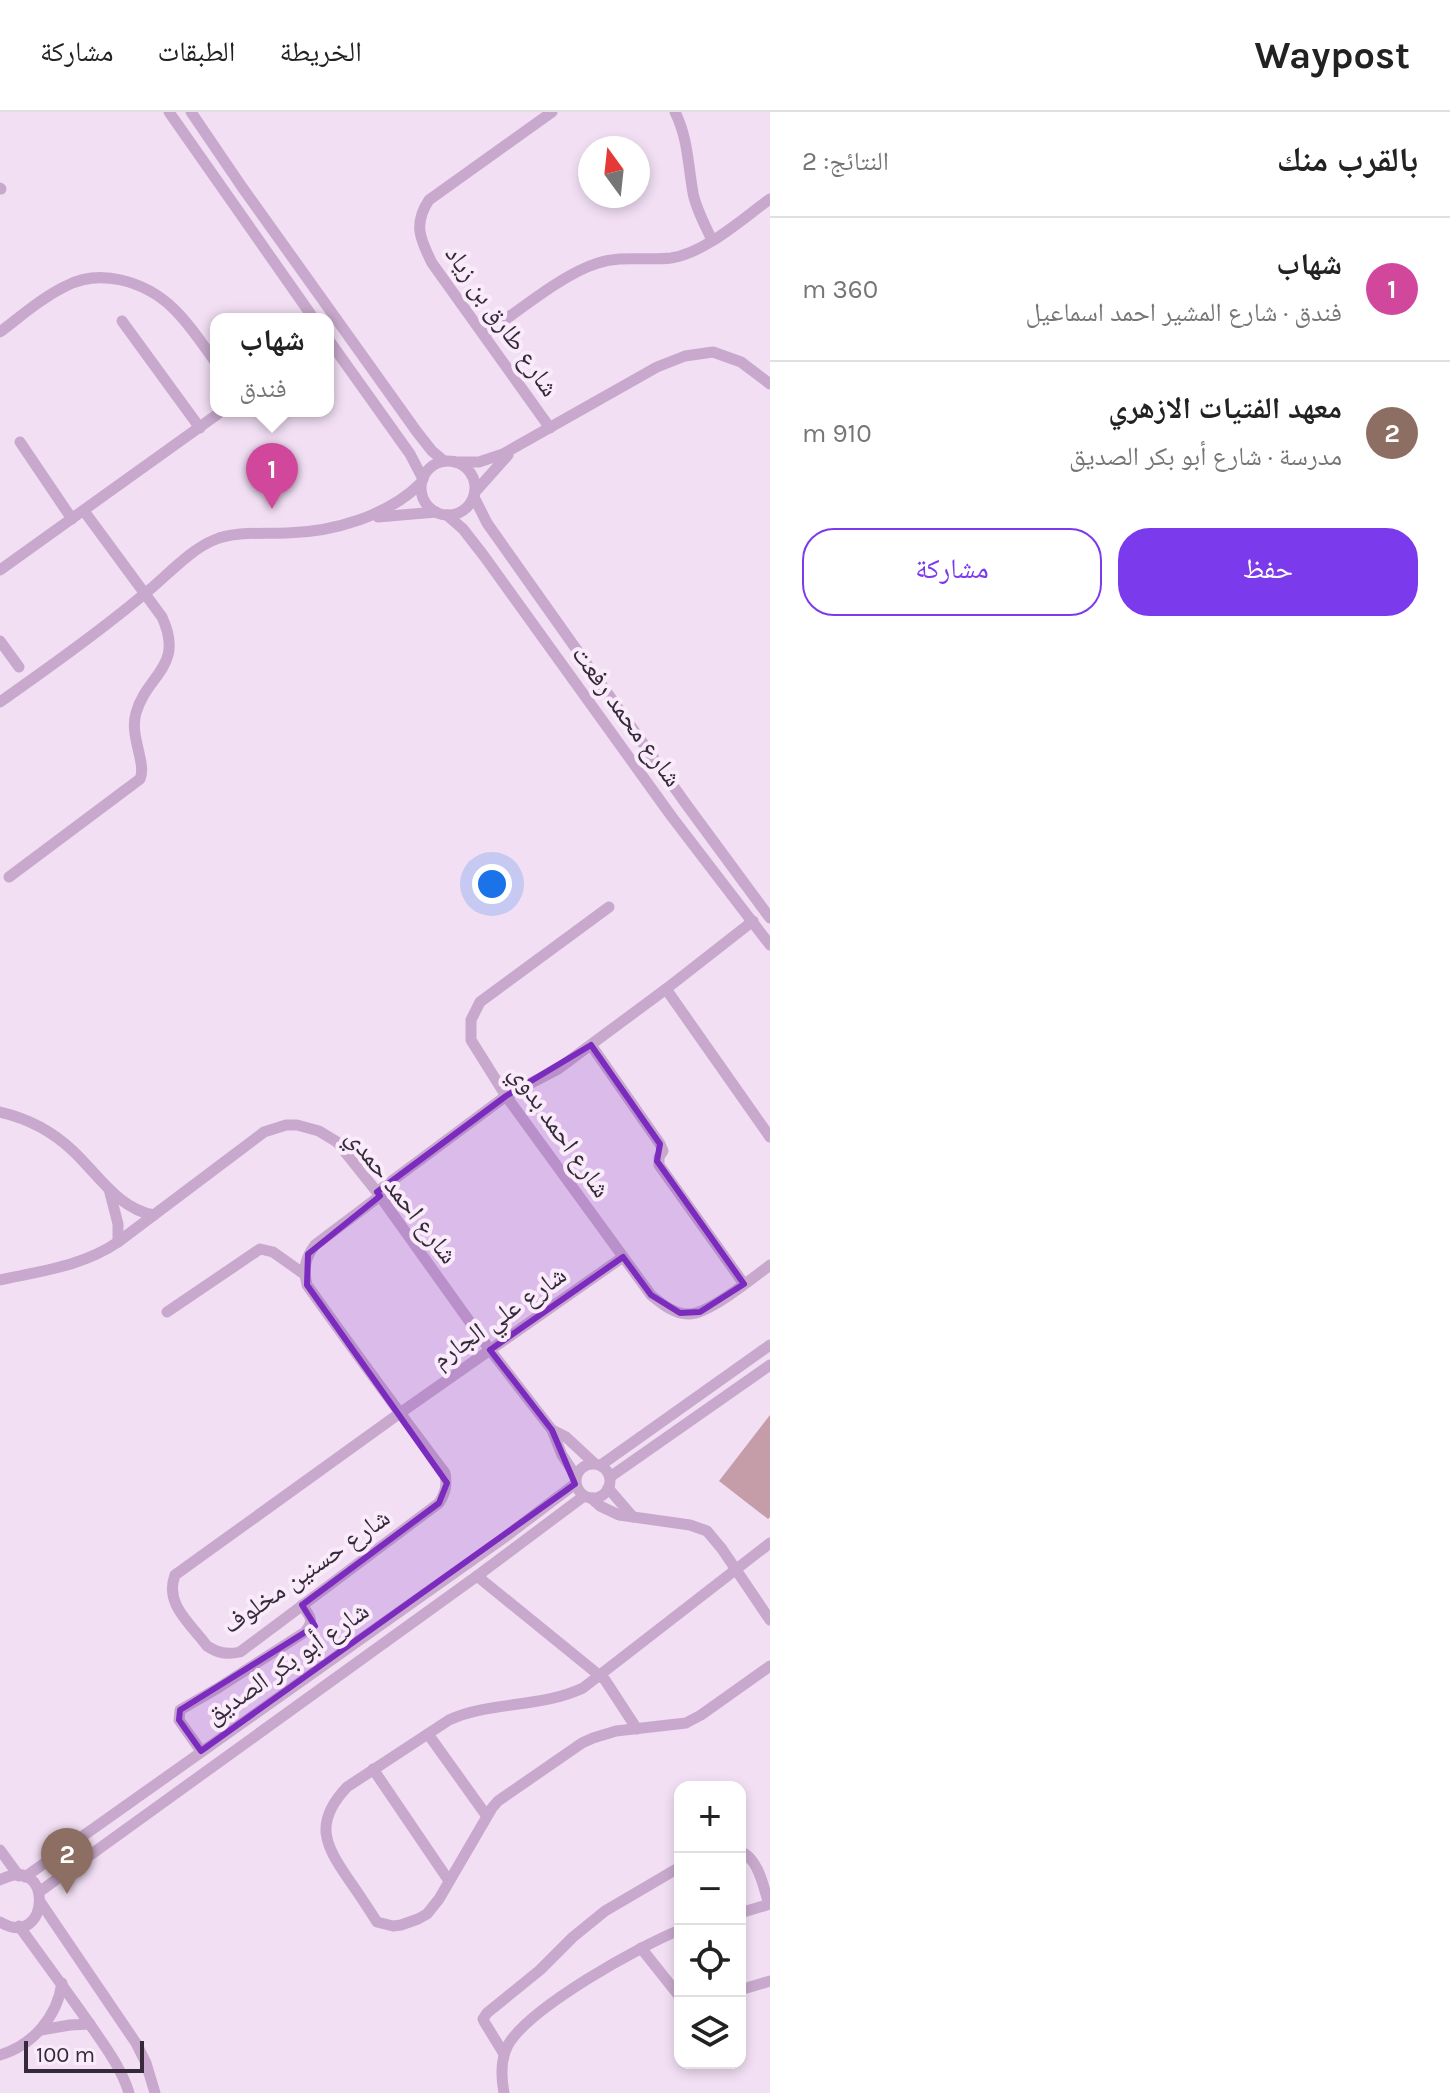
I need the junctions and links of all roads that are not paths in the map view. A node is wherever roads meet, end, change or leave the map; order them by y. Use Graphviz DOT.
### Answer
graph roads {
  1 [pos="169,112"];
  2 [pos="191,112"];
  3 [pos="552,112"];
  4 [pos="675,112"];
  5 [pos="770,199"];
  6 [pos="712,240"];
  7 [pos="310,313"];
  8 [pos="331,313"];
  9 [pos="334,318"];
  10 [pos="122,321"];
  11 [pos="0,332"];
  12 [pos="484,335"];
  13 [pos="334,347"];
  14 [pos="210,355"];
  15 [pos="770,384"];
  16 [pos="214,417"];
  17 [pos="200,428"];
  18 [pos="550,428"];
  19 [pos="20,442"];
  20 [pos="518,446"];
  21 [pos="450,462"];
  22 [pos="422,481"];
  23 [pos="474,495"];
  24 [pos="84,511"];
  25 [pos="442,514"];
  26 [pos="72,519"];
  27 [pos="350,522"];
  28 [pos="2,564"];
  29 [pos="145,594"];
  30 [pos="0,641"];
  31 [pos="19,667"];
  32 [pos="0,702"];
  33 [pos="678,793"];
  34 [pos="663,804"];
  35 [pos="686,804"];
  36 [pos="672,817"];
  37 [pos="9,877"];
  38 [pos="609,907"];
  39 [pos="770,918"];
  40 [pos="753,921"];
  41 [pos="770,945"];
  42 [pos="666,989"];
  43 [pos="591,1045"];
  44 [pos="506,1096"];
  45 [pos="0,1112"];
  46 [pos="770,1137"];
  47 [pos="108,1189"];
  48 [pos="378,1194"];
  49 [pos="154,1215"];
  50 [pos="118,1242"];
  51 [pos="623,1257"];
  52 [pos="770,1265"];
  53 [pos="304,1274"];
  54 [pos="0,1280"];
  55 [pos="744,1284"];
  56 [pos="167,1312"];
  57 [pos="770,1345"];
  58 [pos="490,1350"];
  59 [pos="770,1365"];
  60 [pos="400,1413"];
  61 [pos="552,1430"];
  62 [pos="597,1464"];
  63 [pos="576,1480"];
  64 [pos="609,1483"];
  65 [pos="588,1497"];
  66 [pos="633,1518"];
  67 [pos="770,1543"];
  68 [pos="735,1569"];
  69 [pos="477,1576"];
  70 [pos="302,1605"];
  71 [pos="770,1620"];
  72 [pos="770,1666"];
  73 [pos="600,1675"];
  74 [pos="637,1729"];
  75 [pos="428,1734"];
  76 [pos="201,1751"];
  77 [pos="373,1769"];
  78 [pos="486,1815"];
  79 [pos="0,1850"];
  80 [pos="744,1853"];
  81 [pos="674,1871"];
  82 [pos="22,1876"];
  83 [pos="0,1880"];
  84 [pos="449,1881"];
  85 [pos="40,1898"];
  86 [pos="770,1904"];
  87 [pos="746,1911"];
  88 [pos="1,1924"];
  89 [pos="19,1926"];
  90 [pos="674,1933"];
  91 [pos="641,1948"];
  92 [pos="770,1981"];
  93 [pos="62,1983"];
  94 [pos="746,1988"];
  95 [pos="674,1989"];
  96 [pos="90,2024"];
  97 [pos="41,2030"];
  98 [pos="504,2054"];
  99 [pos="0,2055"];
  100 [pos="129,2093"];
  101 [pos="155,2093"];
  102 [pos="504,2093"];
  1 -- 7 [label="street"];
  2 -- 8 [label="street"];
  3 -- 12 [label="street, شارع طارق بن زياد"];
  4 -- 6 [label="street"];
  5 -- 6 [label="street"];
  6 -- 12 [label="street"];
  9 -- 21 [label="street"];
  10 -- 17 [label="street"];
  11 -- 14 [label="street"];
  12 -- 18 [label="street, شارع طارق بن زياد"];
  13 -- 22 [label="street"];
  15 -- 18 [label="street"];
  16 -- 17 [label="street"];
  17 -- 24 [label="street"];
  18 -- 20 [label="street"];
  19 -- 26 [label="street"];
  20 -- 21 [label="street"];
  20 -- 23 [label="street"];
  21 -- 22 [label="street"];
  21 -- 23 [label="street"];
  22 -- 25 [label="street"];
  22 -- 27 [label="street"];
  23 -- 25 [label="street"];
  23 -- 33 [label="street, شارع محمد رفعت"];
  24 -- 26 [label="street"];
  24 -- 29 [label="street"];
  25 -- 27 [label="street"];
  25 -- 34 [label="street, شارع محمد رفعت"];
  26 -- 28 [label="street"];
  27 -- 29 [label="street"];
  29 -- 32 [label="street"];
  29 -- 37 [label="street"];
  30 -- 31 [label="street"];
  33 -- 34 [label="street"];
  33 -- 35 [label="street, شارع محمد رفعت"];
  34 -- 36 [label="street, شارع محمد رفعت"];
  35 -- 36 [label="street"];
  35 -- 39 [label="street, شارع محمد رفعت"];
  36 -- 40 [label="street, شارع محمد رفعت"];
  38 -- 44 [label="street, شارع احمد بدوي"];
  40 -- 41 [label="street, شارع محمد رفعت"];
  40 -- 42 [label="street"];
  42 -- 43 [label="street"];
  42 -- 46 [label="street"];
  43 -- 44 [label="street"];
  43 -- 55 [label="street"];
  44 -- 48 [label="street"];
  44 -- 51 [label="street, شارع احمد بدوي"];
  45 -- 47 [label="street"];
  47 -- 49 [label="street"];
  47 -- 50 [label="street"];
  48 -- 49 [label="street, شارع احمد حمدي"];
  48 -- 53 [label="street"];
  48 -- 58 [label="street, شارع احمد حمدي"];
  49 -- 50 [label="street, شارع احمد حمدي"];
  50 -- 54 [label="street, شارع احمد حمدي"];
  51 -- 55 [label="street, شارع احمد بدوي"];
  51 -- 58 [label="street, شارع علي الجارم"];
  52 -- 55 [label="street, شارع احمد بدوي"];
  53 -- 56 [label="street"];
  53 -- 60 [label="street, شارع حسنين مخلوف"];
  57 -- 62 [label="street"];
  58 -- 60 [label="street, شارع علي الجارم"];
  58 -- 61 [label="street, شارع احمد حمدي"];
  59 -- 64 [label="street"];
  60 -- 70 [label="street, شارع حسنين مخلوف"];
  60 -- 70 [label="street, شارع حسنين مخلوف"];
  61 -- 62 [label="street, شارع احمد حمدي"];
  61 -- 63 [label="street, شارع احمد حمدي"];
  62 -- 63 [label="street"];
  62 -- 64 [label="street"];
  63 -- 65 [label="street"];
  63 -- 76 [label="street, شارع أبو بكر الصديق"];
  64 -- 65 [label="street"];
  64 -- 66 [label="street"];
  65 -- 66 [label="street"];
  65 -- 69 [label="street, شارع أبو بكر الصديق"];
  66 -- 68 [label="street"];
  67 -- 68 [label="street"];
  68 -- 71 [label="street"];
  68 -- 73 [label="street"];
  69 -- 73 [label="street"];
  69 -- 85 [label="street, شارع أبو بكر الصديق"];
  70 -- 76 [label="street"];
  72 -- 74 [label="street"];
  73 -- 74 [label="street"];
  73 -- 75 [label="street"];
  74 -- 78 [label="street"];
  75 -- 77 [label="street"];
  75 -- 78 [label="street"];
  76 -- 82 [label="street, شارع أبو بكر الصديق"];
  77 -- 84 [label="street"];
  77 -- 84 [label="street"];
  78 -- 84 [label="street"];
  79 -- 82 [label="street"];
  80 -- 86 [label="street"];
  81 -- 98 [label="street"];
  82 -- 83 [label="street"];
  82 -- 85 [label="street"];
  85 -- 89 [label="street, شارع أبو بكر الصديق"];
  85 -- 101 [label="street"];
  86 -- 87 [label="street"];
  88 -- 89 [label="street"];
  89 -- 93 [label="street"];
  90 -- 91 [label="street"];
  91 -- 95 [label="street"];
  91 -- 98 [label="street"];
  92 -- 94 [label="street"];
  93 -- 96 [label="street"];
  93 -- 97 [label="street"];
  96 -- 97 [label="street"];
  96 -- 100 [label="street"];
  97 -- 99 [label="street"];
  98 -- 102 [label="street"];
}
